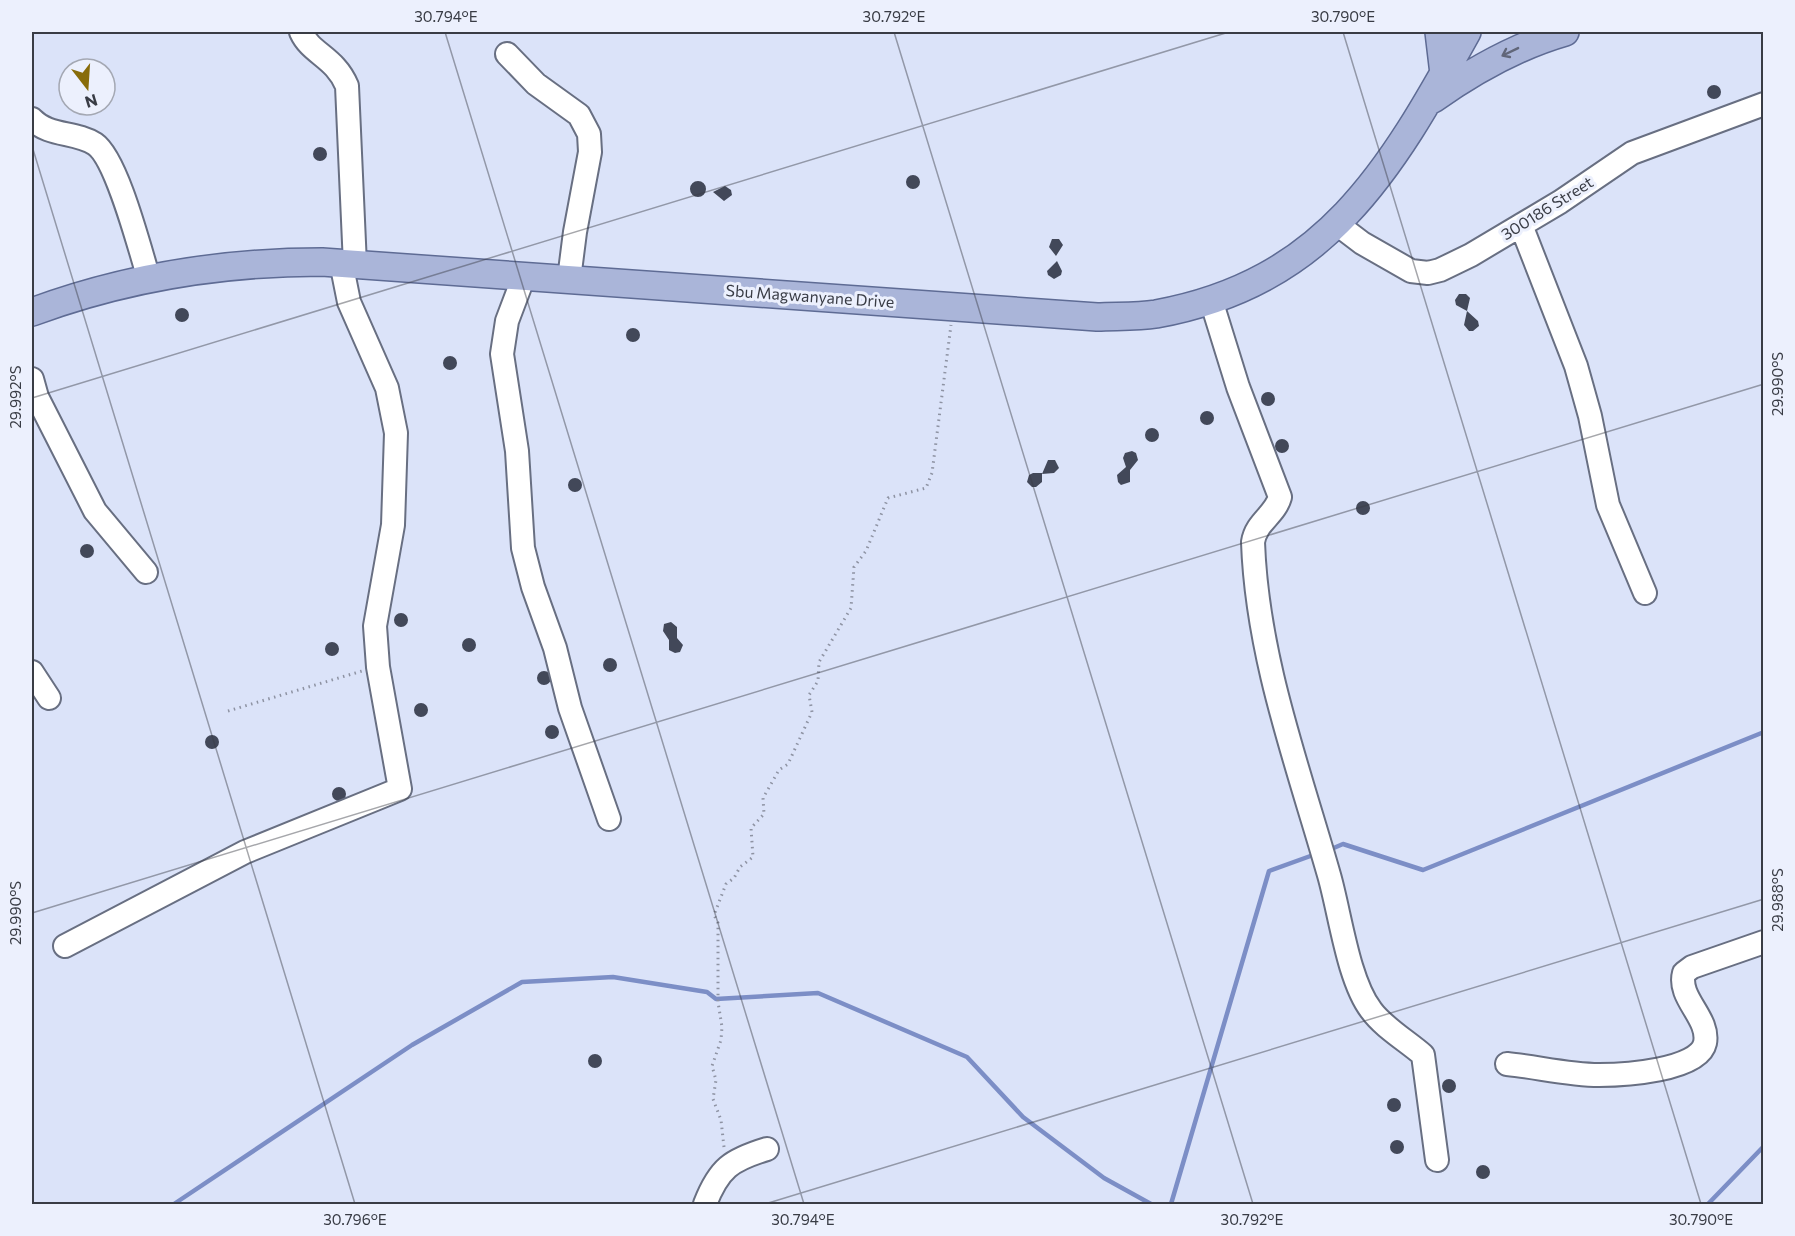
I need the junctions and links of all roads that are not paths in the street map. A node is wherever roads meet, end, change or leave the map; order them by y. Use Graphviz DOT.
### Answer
graph roads {
  1 [pos="301,32"];
  2 [pos="1439,32"];
  3 [pos="1467,32"];
  4 [pos="1565,32"];
  5 [pos="507,54"];
  6 [pos="1444,74"];
  7 [pos="1428,103"];
  8 [pos="1764,104"];
  9 [pos="32,120"];
  10 [pos="1337,224"];
  11 [pos="1521,225"];
  12 [pos="348,264"];
  13 [pos="524,276"];
  14 [pos="149,279"];
  15 [pos="569,279"];
  16 [pos="1211,300"];
  17 [pos="32,312"];
  18 [pos="32,379"];
  19 [pos="146,572"];
  20 [pos="1645,592"];
  21 [pos="32,672"];
  22 [pos="49,698"];
  23 [pos="609,819"];
  24 [pos="1764,942"];
  25 [pos="65,945"];
  26 [pos="1507,1064"];
  27 [pos="767,1149"];
  28 [pos="1437,1160"];
  29 [pos="705,1204"];
  1 -- 12 [label="street"];
  2 -- 6 [label="main road"];
  3 -- 6 [label="main road, Sbu Magwanyane Drive"];
  4 -- 7 [label="main road, one-way"];
  5 -- 15 [label="street"];
  6 -- 7 [label="main road, Sbu Magwanyane Drive"];
  7 -- 10 [label="main road, Sbu Magwanyane Drive"];
  8 -- 11 [label="street, 300186 Street"];
  9 -- 14 [label="street"];
  10 -- 11 [label="street, 300186 Street"];
  10 -- 16 [label="main road, Sbu Magwanyane Drive"];
  11 -- 20 [label="street"];
  12 -- 13 [label="main road, Sbu Magwanyane Drive"];
  12 -- 14 [label="main road, Sbu Magwanyane Drive"];
  12 -- 25 [label="street"];
  13 -- 15 [label="main road, Sbu Magwanyane Drive"];
  13 -- 23 [label="street"];
  14 -- 17 [label="main road, Sbu Magwanyane Drive"];
  15 -- 16 [label="main road, Sbu Magwanyane Drive"];
  16 -- 28 [label="street"];
  18 -- 19 [label="street"];
  21 -- 22 [label="street"];
  24 -- 26 [label="street"];
  27 -- 29 [label="street"];
}
